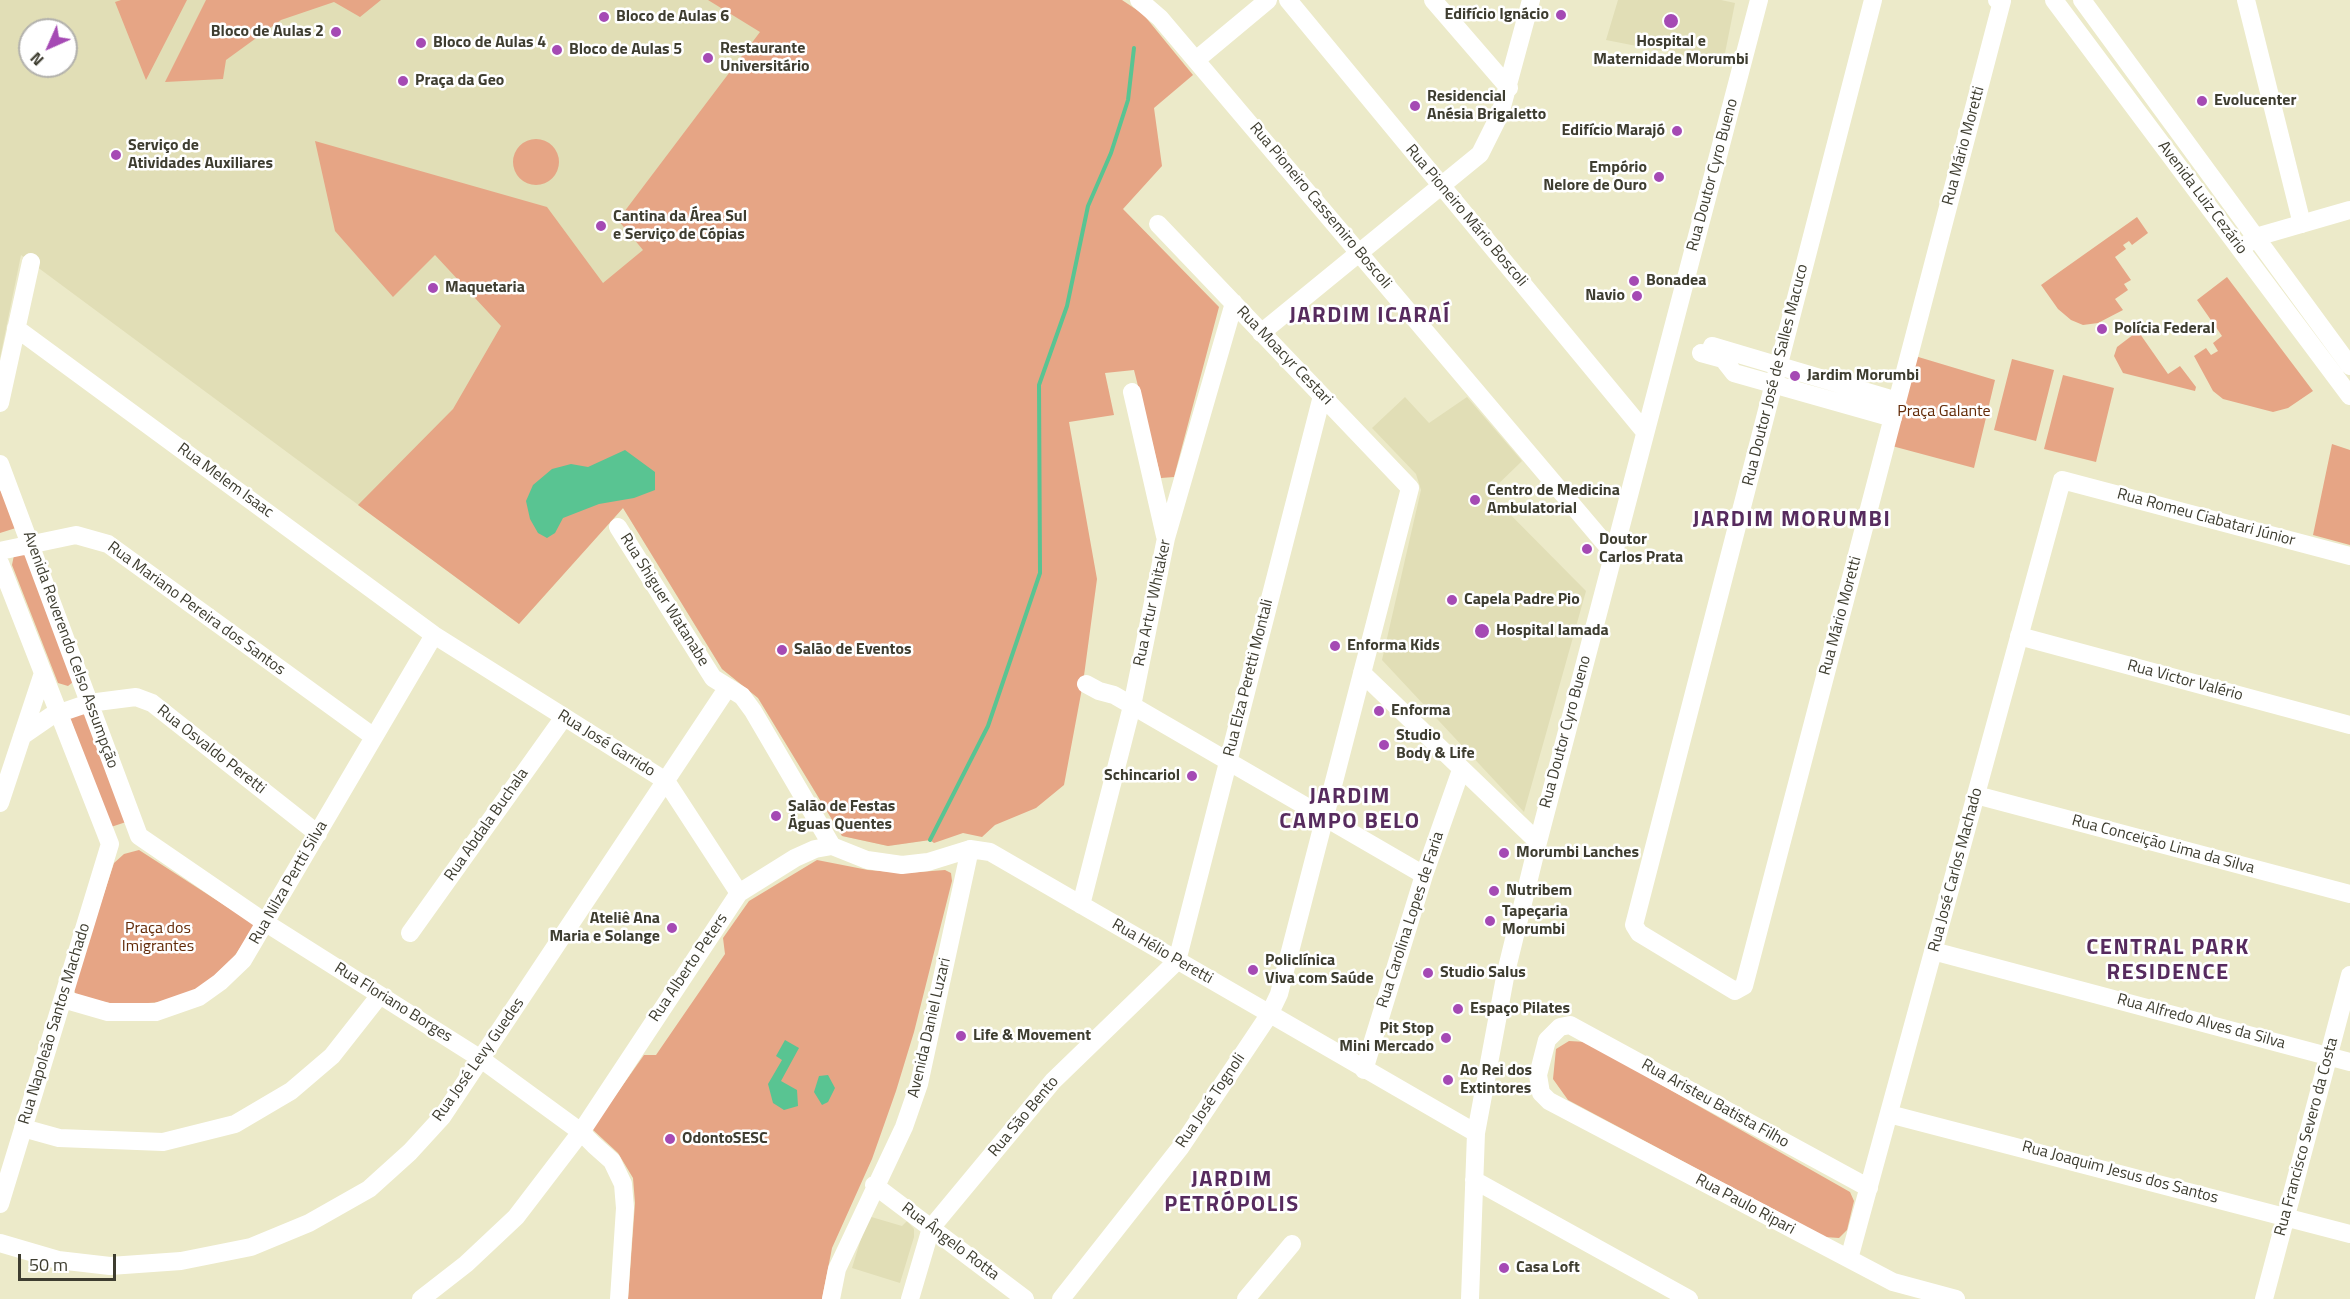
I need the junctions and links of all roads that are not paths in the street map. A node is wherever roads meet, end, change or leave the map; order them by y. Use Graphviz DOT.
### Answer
graph roads {
  1 [pos="1139,0"];
  2 [pos="1268,0"];
  3 [pos="1288,0"];
  4 [pos="1433,0"];
  5 [pos="1531,0"];
  6 [pos="1759,0"];
  7 [pos="1873,0"];
  8 [pos="2054,0"];
  9 [pos="2082,0"];
  10 [pos="2246,0"];
  11 [pos="2000,1"];
  12 [pos="1196,60"];
  13 [pos="1509,88"];
  14 [pos="1442,186"];
  15 [pos="2350,210"];
  16 [pos="1158,224"];
  17 [pos="2302,224"];
  18 [pos="2256,237"];
  19 [pos="2240,249"];
  20 [pos="1358,251"];
  21 [pos="31,262"];
  22 [pos="1234,303"];
  23 [pos="16,328"];
  24 [pos="1261,333"];
  25 [pos="1778,366"];
  26 [pos="2350,366"];
  27 [pos="1774,385"];
  28 [pos="1851,387"];
  29 [pos="1132,392"];
  30 [pos="1322,396"];
  31 [pos="2350,396"];
  32 [pos="0,400"];
  33 [pos="1845,405"];
  34 [pos="1895,410"];
  35 [pos="1645,432"];
  36 [pos="0,464"];
  37 [pos="2062,480"];
  38 [pos="1410,488"];
  39 [pos="618,527"];
  40 [pos="1166,538"];
  41 [pos="31,543"];
  42 [pos="0,551"];
  43 [pos="1613,553"];
  44 [pos="2350,556"];
  45 [pos="0,563"];
  46 [pos="434,635"];
  47 [pos="2019,636"];
  48 [pos="43,673"];
  49 [pos="1362,673"];
  50 [pos="1086,684"];
  51 [pos="728,687"];
  52 [pos="89,703"];
  53 [pos="1132,706"];
  54 [pos="58,713"];
  55 [pos="564,717"];
  56 [pos="2350,725"];
  57 [pos="22,736"];
  58 [pos="374,737"];
  59 [pos="1228,761"];
  60 [pos="1461,770"];
  61 [pos="666,781"];
  62 [pos="1976,795"];
  63 [pos="0,803"];
  64 [pos="1325,817"];
  65 [pos="318,834"];
  66 [pos="139,836"];
  67 [pos="1538,842"];
  68 [pos="110,844"];
  69 [pos="832,846"];
  70 [pos="970,849"];
  71 [pos="1424,874"];
  72 [pos="739,893"];
  73 [pos="2350,894"];
  74 [pos="1081,905"];
  75 [pos="266,923"];
  76 [pos="410,933"];
  77 [pos="1934,951"];
  78 [pos="1177,961"];
  79 [pos="2350,975"];
  80 [pos="1744,986"];
  81 [pos="380,995"];
  82 [pos="63,999"];
  83 [pos="1269,1015"];
  84 [pos="1560,1027"];
  85 [pos="2328,1057"];
  86 [pos="482,1059"];
  87 [pos="2350,1062"];
  88 [pos="1364,1071"];
  89 [pos="1889,1114"];
  90 [pos="23,1128"];
  91 [pos="581,1132"];
  92 [pos="1476,1133"];
  93 [pos="1474,1180"];
  94 [pos="874,1185"];
  95 [pos="1869,1188"];
  96 [pos="0,1204"];
  97 [pos="2286,1217"];
  98 [pos="931,1228"];
  99 [pos="2350,1234"];
  100 [pos="0,1243"];
  101 [pos="1292,1244"];
  102 [pos="1850,1259"];
  103 [pos="619,1292"];
  104 [pos="421,1299"];
  105 [pos="603,1299"];
  106 [pos="831,1299"];
  107 [pos="910,1299"];
  108 [pos="1025,1299"];
  109 [pos="1061,1299"];
  110 [pos="1246,1299"];
  111 [pos="1470,1299"];
  112 [pos="1689,1299"];
  113 [pos="1956,1299"];
  114 [pos="2264,1299"];
  1 -- 12 [label="street, Rua Pioneiro Cassemiro Boscoli"];
  2 -- 12 [label="street"];
  3 -- 14 [label="street, Rua Pioneiro Mário Boscoli"];
  4 -- 13 [label="street"];
  5 -- 13 [label="street"];
  6 -- 35 [label="street, Rua Doutor Cyro Bueno"];
  7 -- 25 [label="street, Rua Doutor José de Salles Macuco"];
  8 -- 19 [label="street, Avenida Luiz Cezário"];
  9 -- 18 [label="street, Avenida Luiz Cezário"];
  10 -- 17 [label="street"];
  11 -- 34 [label="street, Rua Mário Moretti"];
  12 -- 20 [label="street, Rua Pioneiro Cassemiro Boscoli"];
  13 -- 14 [label="street"];
  14 -- 20 [label="street"];
  14 -- 35 [label="street, Rua Pioneiro Mário Boscoli"];
  15 -- 17 [label="street"];
  16 -- 22 [label="street, Rua Moacyr Cestari"];
  17 -- 18 [label="street"];
  18 -- 19 [label="street"];
  18 -- 26 [label="street, Avenida Luiz Cezário"];
  19 -- 31 [label="street, Avenida Luiz Cezário"];
  20 -- 24 [label="street"];
  20 -- 43 [label="street, Rua Pioneiro Cassemiro Boscoli"];
  21 -- 23 [label="street"];
  22 -- 24 [label="street, Rua Moacyr Cestari"];
  22 -- 40 [label="street, Rua Artur Whitaker"];
  23 -- 32 [label="street"];
  23 -- 46 [label="street, Rua Melem Isaac"];
  24 -- 30 [label="street, Rua Moacyr Cestari"];
  25 -- 27 [label="street, Rua Doutor José de Salles Macuco"];
  25 -- 27 [label="street"];
  25 -- 28 [label="street"];
  27 -- 33 [label="street"];
  27 -- 80 [label="street, Rua Doutor José de Salles Macuco"];
  28 -- 33 [label="street"];
  28 -- 34 [label="street"];
  29 -- 40 [label="street"];
  30 -- 38 [label="street, Rua Moacyr Cestari"];
  30 -- 59 [label="street, Rua Elza Peretti Montali"];
  33 -- 34 [label="street"];
  34 -- 80 [label="street, Rua Mário Moretti"];
  35 -- 43 [label="street, Rua Doutor Cyro Bueno"];
  36 -- 41 [label="street, Avenida Reverendo Celso Assumpção"];
  37 -- 44 [label="street, Rua Romeu Ciabatari Júnior"];
  37 -- 47 [label="street, Rua José Carlos Machado"];
  38 -- 49 [label="street, Rua José Tognoli"];
  39 -- 51 [label="street, Rua Shiguer Watanabe"];
  40 -- 53 [label="street, Rua Artur Whitaker"];
  41 -- 42 [label="street, Rua Mariano Pereira dos Santos"];
  41 -- 52 [label="street, Avenida Reverendo Celso Assumpção"];
  41 -- 58 [label="street, Rua Mariano Pereira dos Santos"];
  43 -- 67 [label="street, Rua Doutor Cyro Bueno"];
  45 -- 48 [label="street, Avenida Reverendo Celso Assumpção"];
  46 -- 55 [label="street, Rua José Garrido"];
  46 -- 58 [label="street, Rua Nilza Pertti Silva"];
  47 -- 56 [label="street, Rua Victor Valério"];
  47 -- 62 [label="street, Rua José Carlos Machado"];
  48 -- 54 [label="street, Avenida Reverendo Celso Assumpção"];
  48 -- 57 [label="street"];
  49 -- 60 [label="street"];
  49 -- 64 [label="street, Rua José Tognoli"];
  50 -- 53 [label="street"];
  51 -- 61 [label="street, Rua José Levy Guedes"];
  51 -- 69 [label="street, Rua Shiguer Watanabe"];
  52 -- 54 [label="street, Rua Osvaldo Peretti"];
  52 -- 65 [label="street, Rua Osvaldo Peretti"];
  52 -- 66 [label="street, Avenida Reverendo Celso Assumpção"];
  53 -- 59 [label="street"];
  53 -- 74 [label="street, Rua Artur Whitaker"];
  54 -- 57 [label="street, Rua Osvaldo Peretti"];
  54 -- 68 [label="street, Avenida Reverendo Celso Assumpção"];
  55 -- 61 [label="street, Rua José Garrido"];
  55 -- 76 [label="street, Rua Abdala Buchala"];
  57 -- 63 [label="street"];
  58 -- 65 [label="street, Rua Nilza Pertti Silva"];
  59 -- 64 [label="street"];
  59 -- 78 [label="street, Rua Elza Peretti Montali"];
  60 -- 67 [label="street"];
  60 -- 71 [label="street, Rua Carolina Lopes de Faria"];
  61 -- 72 [label="street, Rua José Garrido"];
  61 -- 86 [label="street, Rua José Levy Guedes"];
  62 -- 73 [label="street, Rua Conceição Lima da Silva"];
  62 -- 77 [label="street, Rua José Carlos Machado"];
  64 -- 71 [label="street"];
  64 -- 83 [label="street, Rua José Tognoli"];
  65 -- 75 [label="street, Rua Nilza Pertti Silva"];
  66 -- 68 [label="street"];
  66 -- 75 [label="street, Rua Floriano Borges"];
  67 -- 92 [label="street, Rua Doutor Cyro Bueno"];
  68 -- 82 [label="street, Rua Napoleão Santos Machado"];
  69 -- 70 [label="street"];
  69 -- 72 [label="street, Rua Alberto Peters"];
  70 -- 74 [label="street, Rua Hélio Peretti"];
  70 -- 94 [label="street, Avenida Daniel Luzari"];
  71 -- 88 [label="street, Rua Carolina Lopes de Faria"];
  72 -- 91 [label="street, Rua Alberto Peters"];
  74 -- 78 [label="street, Rua Hélio Peretti"];
  75 -- 81 [label="street, Rua Floriano Borges"];
  75 -- 82 [label="street, Rua Nilza Pertti Silva"];
  77 -- 85 [label="street, Rua Alfredo Alves da Silva"];
  77 -- 89 [label="street, Rua José Carlos Machado"];
  78 -- 83 [label="street, Rua Hélio Peretti"];
  78 -- 98 [label="street, Rua São Bento"];
  79 -- 85 [label="street, Rua Francisco Severo da Costa"];
  81 -- 86 [label="street, Rua Floriano Borges"];
  81 -- 90 [label="street"];
  82 -- 90 [label="street, Rua Napoleão Santos Machado"];
  83 -- 88 [label="street, Rua Hélio Peretti"];
  83 -- 109 [label="street, Rua José Tognoli"];
  84 -- 95 [label="street, Rua Aristeu Batista Filho"];
  84 -- 102 [label="street, Rua Paulo Ripari"];
  85 -- 87 [label="street, Rua Alfredo Alves da Silva"];
  85 -- 97 [label="street, Rua Francisco Severo da Costa"];
  86 -- 91 [label="street, Rua Floriano Borges"];
  86 -- 100 [label="street, Rua José Levy Guedes"];
  88 -- 92 [label="street, Rua Hélio Peretti"];
  89 -- 95 [label="street, Rua José Carlos Machado"];
  89 -- 97 [label="street, Rua Joaquim Jesus dos Santos"];
  90 -- 96 [label="street, Rua Napoleão Santos Machado"];
  91 -- 103 [label="street, Rua Floriano Borges"];
  91 -- 104 [label="street, Rua Alberto Peters"];
  92 -- 93 [label="street, Rua Doutor Cyro Bueno"];
  93 -- 111 [label="street, Rua Doutor Cyro Bueno"];
  93 -- 112 [label="street"];
  94 -- 98 [label="street, Rua Ângelo Rotta"];
  94 -- 106 [label="street, Avenida Daniel Luzari"];
  95 -- 102 [label="street, Rua José Carlos Machado"];
  97 -- 99 [label="street, Rua Joaquim Jesus dos Santos"];
  97 -- 114 [label="street, Rua Francisco Severo da Costa"];
  98 -- 107 [label="street, Rua São Bento"];
  98 -- 108 [label="street, Rua Ângelo Rotta"];
  101 -- 110 [label="street"];
  102 -- 113 [label="street, Rua Paulo Ripari"];
  103 -- 105 [label="street"];
}
